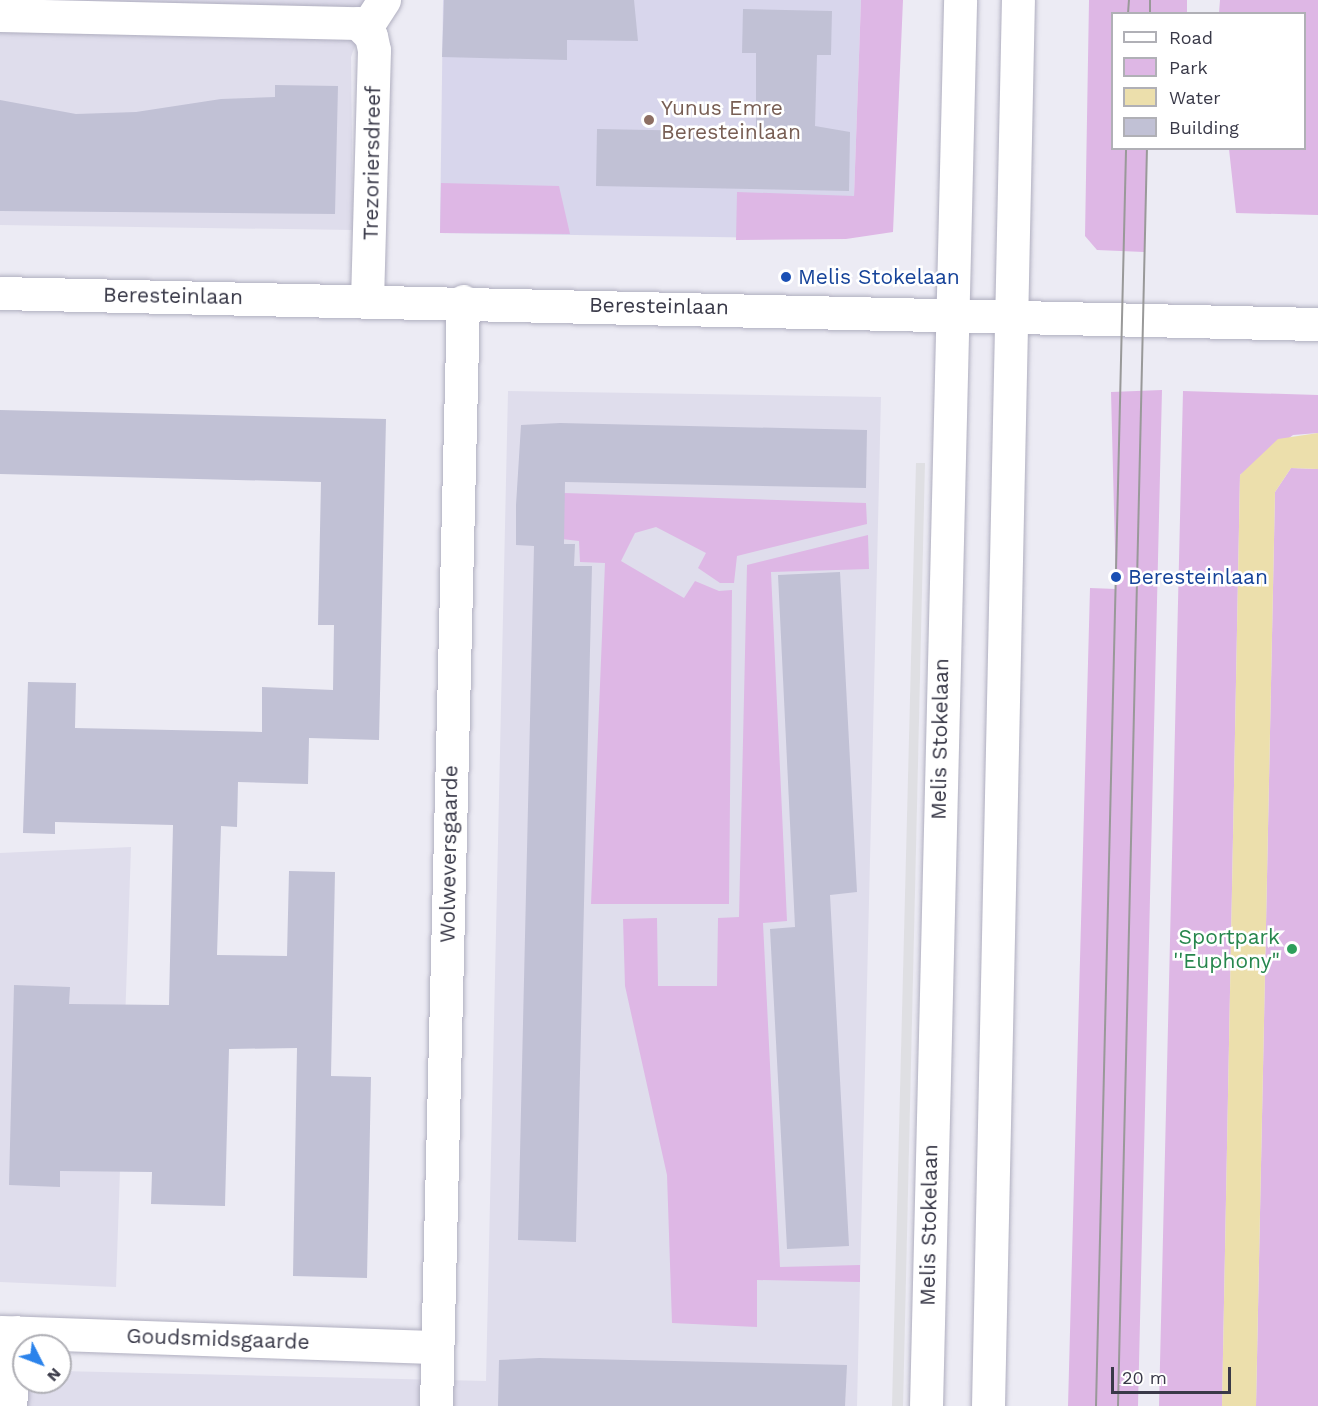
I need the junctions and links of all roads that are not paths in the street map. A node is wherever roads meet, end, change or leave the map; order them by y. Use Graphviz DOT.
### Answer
graph roads {
  1 [pos="384,0"];
  2 [pos="960,0"];
  3 [pos="1018,0"];
  4 [pos="121,9"];
  5 [pos="0,15"];
  6 [pos="365,28"];
  7 [pos="0,293"];
  8 [pos="367,299"];
  9 [pos="463,302"];
  10 [pos="949,314"];
  11 [pos="1011,318"];
  12 [pos="1318,324"];
  13 [pos="8,1332"];
  14 [pos="437,1347"];
  15 [pos="10,1406"];
  16 [pos="436,1406"];
  17 [pos="926,1406"];
  18 [pos="988,1406"];
  1 -- 6 [label="street"];
  2 -- 10 [label="street, Melis Stokelaan"];
  3 -- 11 [label="street"];
  4 -- 5 [label="street"];
  4 -- 6 [label="street"];
  6 -- 8 [label="street, Trezoriersdreef"];
  7 -- 8 [label="street, Beresteinlaan"];
  8 -- 9 [label="street, Beresteinlaan"];
  9 -- 10 [label="street, Beresteinlaan"];
  9 -- 14 [label="street, Wolweversgaarde"];
  10 -- 11 [label="street, Beresteinlaan"];
  10 -- 17 [label="street, Melis Stokelaan"];
  11 -- 12 [label="street, Beresteinlaan"];
  11 -- 18 [label="street"];
  13 -- 14 [label="street, Goudsmidsgaarde"];
  13 -- 15 [label="street"];
  14 -- 16 [label="street, Wolweversgaarde"];
}
